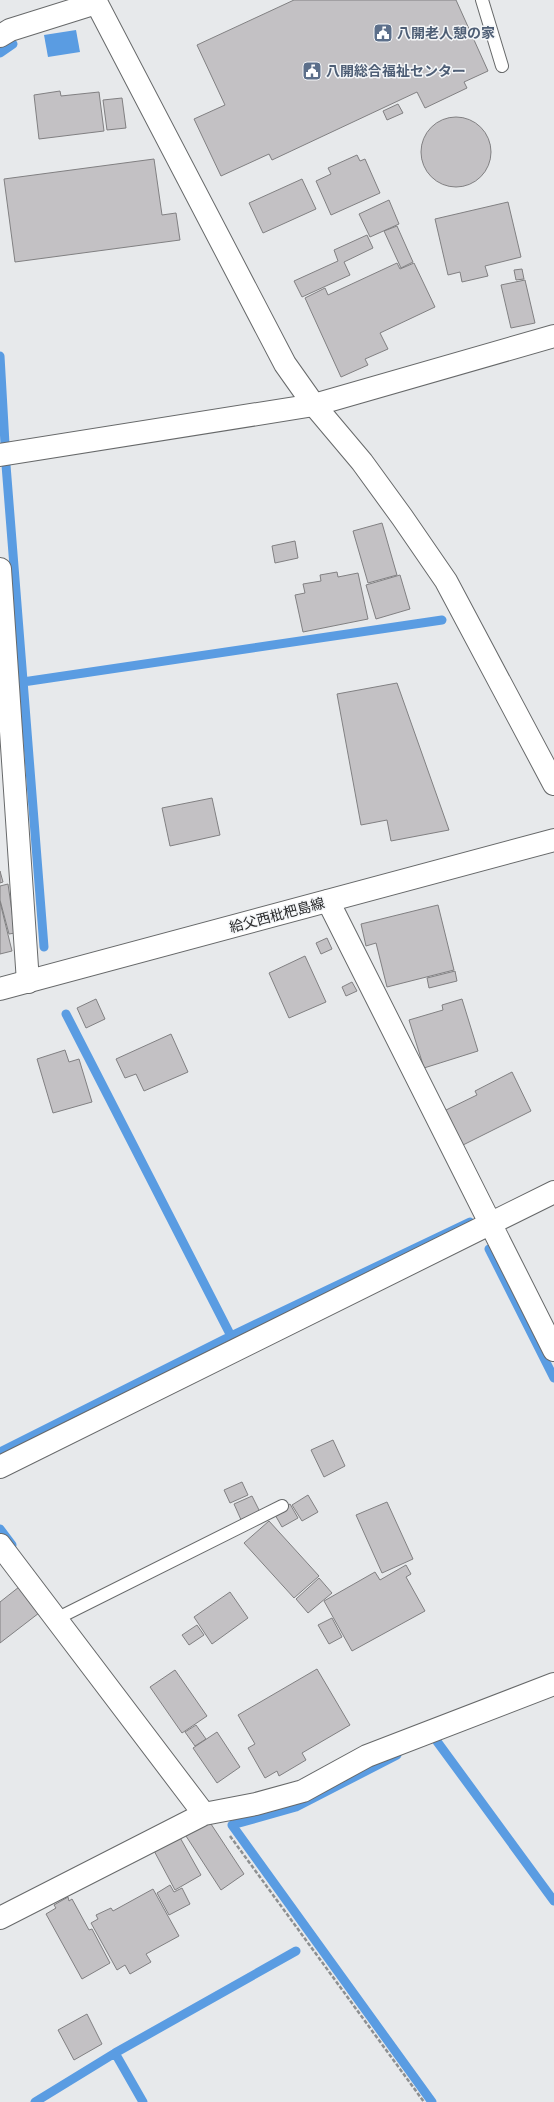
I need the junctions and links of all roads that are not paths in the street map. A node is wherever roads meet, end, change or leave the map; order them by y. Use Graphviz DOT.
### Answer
graph roads {
  1 [pos="482,0"];
  2 [pos="98,1"];
  3 [pos="0,36"];
  4 [pos="502,66"];
  5 [pos="554,336"];
  6 [pos="314,405"];
  7 [pos="0,455"];
  8 [pos="0,569"];
  9 [pos="554,784"];
  10 [pos="554,840"];
  11 [pos="328,901"];
  12 [pos="28,982"];
  13 [pos="0,989"];
  14 [pos="554,1192"];
  15 [pos="490,1224"];
  16 [pos="554,1350"];
  17 [pos="0,1467"];
  18 [pos="282,1506"];
  19 [pos="0,1545"];
  20 [pos="56,1619"];
  21 [pos="554,1684"];
  22 [pos="208,1813"];
  23 [pos="0,1918"];
  1 -- 4 [label="lane"];
  2 -- 3 [label="street"];
  2 -- 6 [label="street"];
  5 -- 6 [label="street"];
  6 -- 7 [label="street"];
  6 -- 9 [label="street"];
  8 -- 12 [label="street"];
  10 -- 11 [label="street, 給父西枇杷島線"];
  11 -- 12 [label="street, 給父西枇杷島線"];
  11 -- 15 [label="street"];
  12 -- 13 [label="street, 給父西枇杷島線"];
  14 -- 15 [label="street"];
  15 -- 16 [label="street"];
  15 -- 17 [label="street"];
  18 -- 20 [label="lane"];
  19 -- 20 [label="street"];
  20 -- 22 [label="street"];
  21 -- 22 [label="street"];
  22 -- 23 [label="street"];
}
